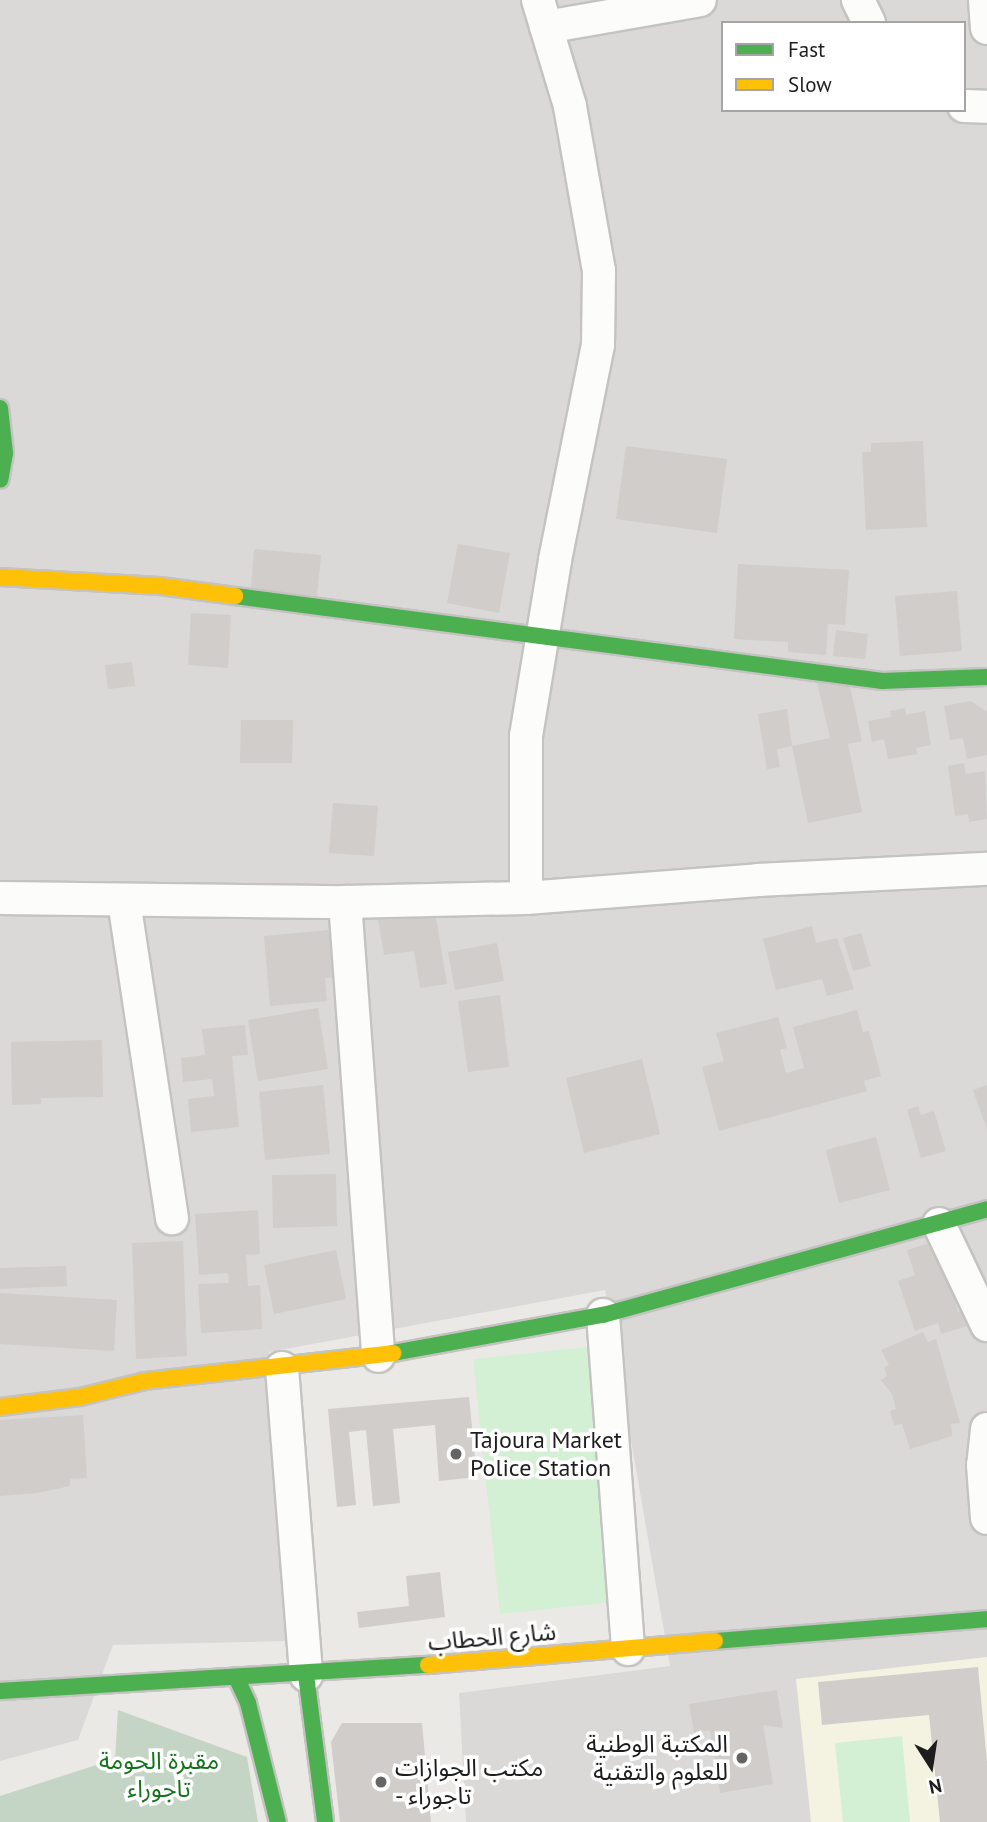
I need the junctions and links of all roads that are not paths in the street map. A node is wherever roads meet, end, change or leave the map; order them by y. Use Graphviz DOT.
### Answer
graph roads {
  1 [pos="700,0"];
  2 [pos="858,0"];
  3 [pos="985,0"];
  4 [pos="542,14"];
  5 [pos="868,21"];
  6 [pos="987,28"];
  7 [pos="966,106"];
  8 [pos="987,107"];
  9 [pos="0,408"];
  10 [pos="0,481"];
  11 [pos="0,577"];
  12 [pos="541,637"];
  13 [pos="987,677"];
  14 [pos="987,869"];
  15 [pos="0,898"];
  16 [pos="526,898"];
  17 [pos="124,901"];
  18 [pos="345,902"];
  19 [pos="987,1209"];
  20 [pos="172,1218"];
  21 [pos="939,1223"];
  22 [pos="603,1315"];
  23 [pos="987,1325"];
  24 [pos="378,1356"];
  25 [pos="282,1368"];
  26 [pos="0,1407"];
  27 [pos="987,1430"];
  28 [pos="987,1518"];
  29 [pos="987,1619"];
  30 [pos="628,1649"];
  31 [pos="306,1675"];
  32 [pos="237,1679"];
  33 [pos="0,1692"];
  34 [pos="278,1822"];
  35 [pos="325,1822"];
  1 -- 4 [label="street"];
  2 -- 5 [label="street"];
  3 -- 6 [label="street"];
  4 -- 12 [label="street"];
  7 -- 8 [label="street"];
  9 -- 10 [label="street"];
  11 -- 12 [label="street"];
  12 -- 13 [label="street"];
  12 -- 16 [label="street"];
  14 -- 16 [label="street"];
  15 -- 17 [label="street"];
  16 -- 18 [label="street"];
  17 -- 18 [label="street"];
  17 -- 20 [label="street"];
  18 -- 24 [label="street"];
  19 -- 21 [label="street"];
  21 -- 22 [label="street"];
  21 -- 23 [label="street"];
  22 -- 24 [label="street"];
  22 -- 30 [label="street"];
  24 -- 25 [label="street"];
  25 -- 26 [label="street"];
  25 -- 31 [label="street"];
  27 -- 28 [label="street"];
  29 -- 30 [label="street, شارع الحطاب"];
  30 -- 31 [label="street, شارع الحطاب"];
  31 -- 32 [label="street, شارع الحطاب"];
  31 -- 35 [label="street"];
  32 -- 33 [label="street, شارع الحطاب"];
  32 -- 34 [label="street"];
}
